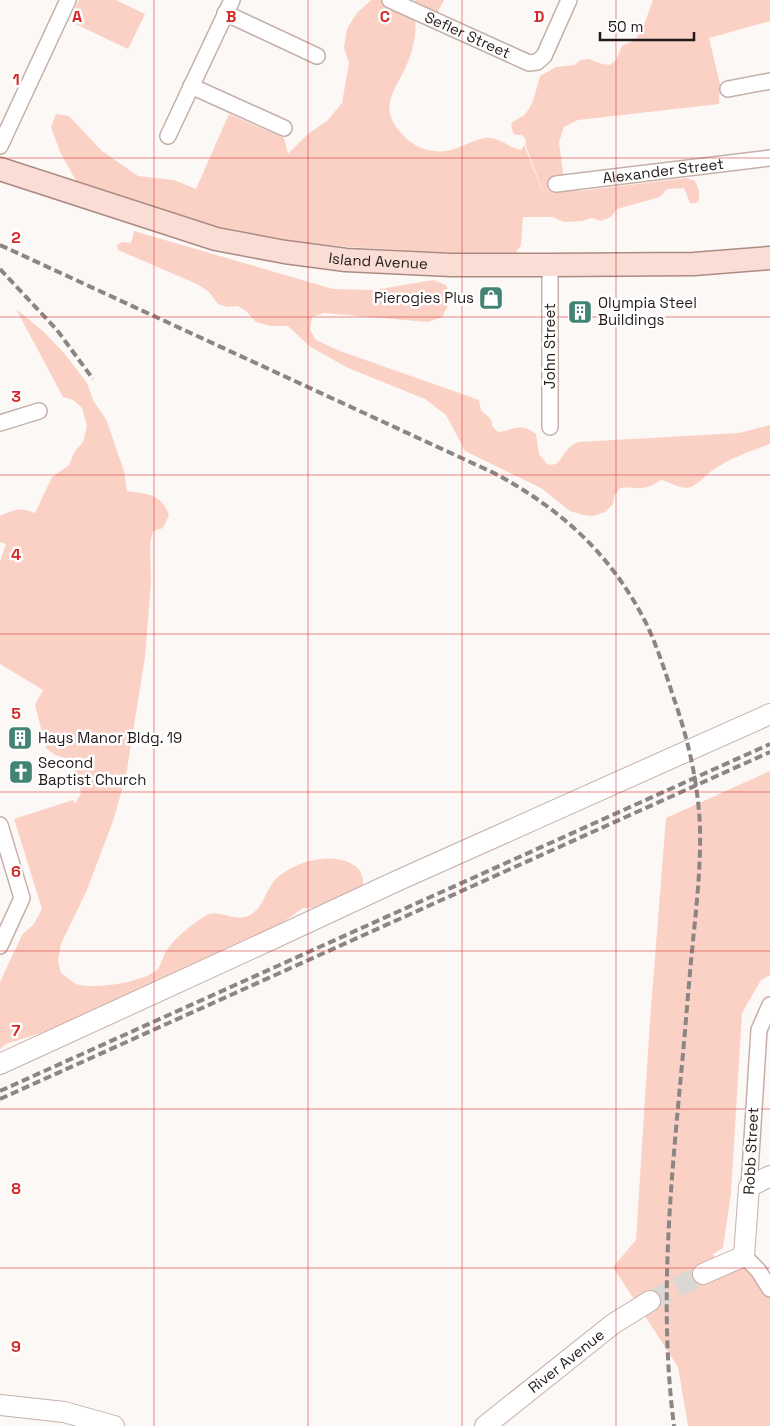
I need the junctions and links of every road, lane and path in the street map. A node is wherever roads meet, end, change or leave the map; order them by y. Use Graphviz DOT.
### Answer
graph roads {
  1 [pos="68,0"];
  2 [pos="569,0"];
  3 [pos="399,2"];
  4 [pos="228,7"];
  5 [pos="317,56"];
  6 [pos="770,81"];
  7 [pos="191,86"];
  8 [pos="728,89"];
  9 [pos="284,128"];
  10 [pos="168,136"];
  11 [pos="0,146"];
  12 [pos="770,158"];
  13 [pos="0,169"];
  14 [pos="556,184"];
  15 [pos="770,258"];
  16 [pos="550,265"];
  17 [pos="39,411"];
  18 [pos="0,423"];
  19 [pos="550,427"];
  20 [pos="770,714"];
  21 [pos="0,825"];
  22 [pos="6,869"];
  23 [pos="0,946"];
  24 [pos="770,1005"];
  25 [pos="0,1064"];
  26 [pos="770,1176"];
  27 [pos="749,1187"];
  28 [pos="744,1256"];
  29 [pos="703,1274"];
  30 [pos="770,1289"];
  31 [pos="650,1300"];
  32 [pos="0,1405"];
  33 [pos="114,1426"];
  34 [pos="485,1426"];
  1 -- 11 [label="street"];
  2 -- 3 [label="street, Sefler Street"];
  4 -- 5 [label="street"];
  4 -- 7 [label="street"];
  6 -- 8 [label="street"];
  7 -- 9 [label="street"];
  7 -- 10 [label="street"];
  12 -- 14 [label="street, Alexander Street"];
  13 -- 16 [label="main road, Island Avenue"];
  15 -- 16 [label="main road, Island Avenue"];
  16 -- 19 [label="street, John Street"];
  17 -- 18 [label="street"];
  20 -- 25 [label="street"];
  21 -- 22 [label="street"];
  22 -- 23 [label="street"];
  24 -- 27 [label="street, Robb Street"];
  26 -- 27 [label="street"];
  27 -- 28 [label="street, Robb Street"];
  28 -- 29 [label="street"];
  28 -- 30 [label="street"];
  31 -- 34 [label="street, River Avenue"];
  32 -- 33 [label="street"];
}
